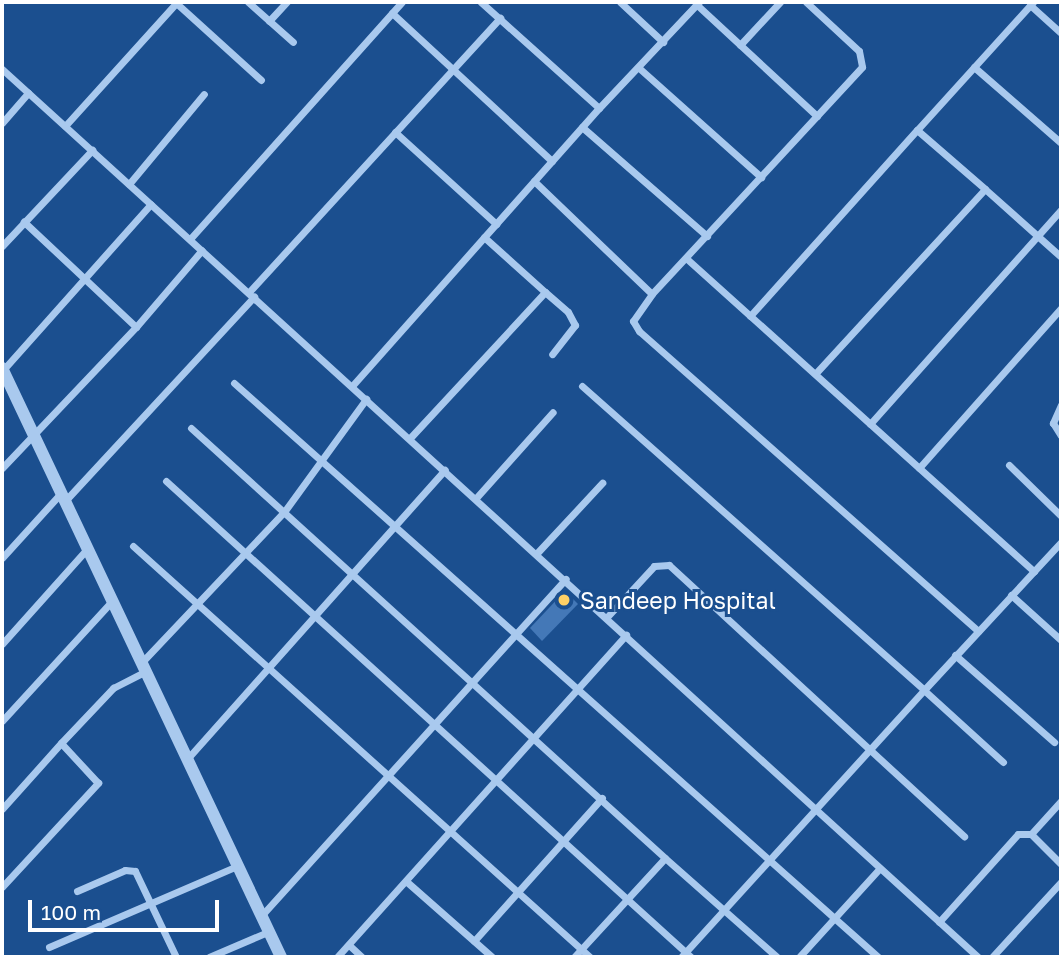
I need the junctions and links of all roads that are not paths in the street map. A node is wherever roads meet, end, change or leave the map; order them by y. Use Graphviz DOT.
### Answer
graph roads {
  1 [pos="176,2"];
  2 [pos="248,2"];
  3 [pos="287,2"];
  4 [pos="402,2"];
  5 [pos="481,2"];
  6 [pos="620,2"];
  7 [pos="780,2"];
  8 [pos="806,2"];
  9 [pos="697,3"];
  10 [pos="1031,3"];
  11 [pos="392,13"];
  12 [pos="500,18"];
  13 [pos="269,21"];
  14 [pos="1061,33"];
  15 [pos="663,42"];
  16 [pos="293,43"];
  17 [pos="740,45"];
  18 [pos="974,67"];
  19 [pos="639,68"];
  20 [pos="2,69"];
  21 [pos="453,69"];
  22 [pos="261,80"];
  23 [pos="28,93"];
  24 [pos="204,94"];
  25 [pos="599,108"];
  26 [pos="817,116"];
  27 [pos="2,123"];
  28 [pos="65,126"];
  29 [pos="582,127"];
  30 [pos="917,130"];
  31 [pos="395,132"];
  32 [pos="1061,143"];
  33 [pos="92,150"];
  34 [pos="552,161"];
  35 [pos="761,177"];
  36 [pos="534,181"];
  37 [pos="129,184"];
  38 [pos="985,189"];
  39 [pos="151,204"];
  40 [pos="1061,210"];
  41 [pos="24,222"];
  42 [pos="496,224"];
  43 [pos="708,236"];
  44 [pos="1038,236"];
  45 [pos="484,237"];
  46 [pos="190,239"];
  47 [pos="2,246"];
  48 [pos="202,250"];
  49 [pos="1061,257"];
  50 [pos="687,259"];
  51 [pos="85,279"];
  52 [pos="545,292"];
  53 [pos="251,294"];
  54 [pos="652,294"];
  55 [pos="1061,308"];
  56 [pos="750,316"];
  57 [pos="136,327"];
  58 [pos="552,354"];
  59 [pos="2,369"];
  60 [pos="815,374"];
  61 [pos="234,383"];
  62 [pos="352,386"];
  63 [pos="582,386"];
  64 [pos="366,399"];
  65 [pos="1061,405"];
  66 [pos="553,412"];
  67 [pos="870,424"];
  68 [pos="191,428"];
  69 [pos="33,435"];
  70 [pos="1061,436"];
  71 [pos="410,438"];
  72 [pos="321,461"];
  73 [pos="1009,466"];
  74 [pos="2,468"];
  75 [pos="919,468"];
  76 [pos="445,470"];
  77 [pos="166,481"];
  78 [pos="601,483"];
  79 [pos="62,498"];
  80 [pos="476,498"];
  81 [pos="284,512"];
  82 [pos="1061,516"];
  83 [pos="395,526"];
  84 [pos="1061,542"];
  85 [pos="132,546"];
  86 [pos="87,549"];
  87 [pos="537,553"];
  88 [pos="246,554"];
  89 [pos="2,558"];
  90 [pos="1034,571"];
  91 [pos="354,572"];
  92 [pos="566,579"];
  93 [pos="1011,595"];
  94 [pos="112,601"];
  95 [pos="198,606"];
  96 [pos="315,616"];
  97 [pos="607,617"];
  98 [pos="978,631"];
  99 [pos="626,635"];
  100 [pos="514,636"];
  101 [pos="1061,640"];
  102 [pos="2,644"];
  103 [pos="956,655"];
  104 [pos="144,666"];
  105 [pos="269,667"];
  106 [pos="472,683"];
  107 [pos="576,690"];
  108 [pos="924,690"];
  109 [pos="2,721"];
  110 [pos="434,724"];
  111 [pos="535,737"];
  112 [pos="1054,742"];
  113 [pos="61,743"];
  114 [pos="871,748"];
  115 [pos="188,758"];
  116 [pos="1003,762"];
  117 [pos="389,774"];
  118 [pos="496,780"];
  119 [pos="602,799"];
  120 [pos="1061,801"];
  121 [pos="816,808"];
  122 [pos="2,809"];
  123 [pos="449,832"];
  124 [pos="1031,834"];
  125 [pos="964,836"];
  126 [pos="563,841"];
  127 [pos="665,858"];
  128 [pos="769,860"];
  129 [pos="1061,864"];
  130 [pos="240,865"];
  131 [pos="880,867"];
  132 [pos="1061,881"];
  133 [pos="407,882"];
  134 [pos="2,887"];
  135 [pos="77,891"];
  136 [pos="517,892"];
  137 [pos="627,900"];
  138 [pos="153,902"];
  139 [pos="723,911"];
  140 [pos="262,915"];
  141 [pos="835,917"];
  142 [pos="939,922"];
  143 [pos="270,931"];
  144 [pos="474,941"];
  145 [pos="349,945"];
  146 [pos="49,947"];
  147 [pos="582,949"];
  148 [pos="686,956"];
  149 [pos="176,957"];
  150 [pos="209,957"];
  151 [pos="281,957"];
  152 [pos="337,957"];
  153 [pos="362,957"];
  154 [pos="492,957"];
  155 [pos="574,957"];
  156 [pos="590,957"];
  157 [pos="777,957"];
  158 [pos="799,957"];
  159 [pos="878,957"];
  160 [pos="978,957"];
  161 [pos="992,957"];
  1 -- 22 [label="street"];
  1 -- 28 [label="street"];
  2 -- 13 [label="street"];
  3 -- 13 [label="street"];
  4 -- 11 [label="street"];
  5 -- 12 [label="street"];
  6 -- 15 [label="street"];
  7 -- 17 [label="street"];
  8 -- 26 [label="street"];
  9 -- 15 [label="street"];
  9 -- 17 [label="street"];
  10 -- 14 [label="street"];
  10 -- 18 [label="street"];
  11 -- 21 [label="street"];
  11 -- 46 [label="street"];
  12 -- 21 [label="street"];
  12 -- 25 [label="street"];
  13 -- 16 [label="street"];
  15 -- 19 [label="street"];
  17 -- 26 [label="street"];
  18 -- 30 [label="street"];
  18 -- 32 [label="street"];
  19 -- 25 [label="street"];
  19 -- 35 [label="street"];
  20 -- 23 [label="street"];
  21 -- 31 [label="street"];
  21 -- 34 [label="street"];
  23 -- 27 [label="street"];
  23 -- 28 [label="street"];
  24 -- 37 [label="street"];
  25 -- 29 [label="street"];
  26 -- 35 [label="street"];
  28 -- 33 [label="street"];
  29 -- 34 [label="street"];
  29 -- 43 [label="street"];
  30 -- 38 [label="street"];
  30 -- 56 [label="street"];
  31 -- 42 [label="street"];
  31 -- 53 [label="street"];
  33 -- 37 [label="street"];
  33 -- 41 [label="street"];
  34 -- 36 [label="street"];
  35 -- 43 [label="street"];
  36 -- 42 [label="street"];
  36 -- 54 [label="street"];
  37 -- 39 [label="street"];
  38 -- 44 [label="street"];
  38 -- 60 [label="street"];
  39 -- 46 [label="street"];
  39 -- 51 [label="street"];
  40 -- 44 [label="street"];
  41 -- 47 [label="street"];
  41 -- 51 [label="street"];
  42 -- 45 [label="street"];
  43 -- 50 [label="street"];
  44 -- 49 [label="street"];
  44 -- 67 [label="street"];
  45 -- 52 [label="street"];
  45 -- 62 [label="street"];
  46 -- 48 [label="street"];
  48 -- 53 [label="street"];
  48 -- 57 [label="street"];
  50 -- 54 [label="street"];
  50 -- 56 [label="street"];
  51 -- 57 [label="street"];
  51 -- 59 [label="street"];
  52 -- 58 [label="street"];
  52 -- 71 [label="street"];
  53 -- 62 [label="street"];
  53 -- 79 [label="street"];
  54 -- 98 [label="street"];
  55 -- 75 [label="street"];
  56 -- 60 [label="street"];
  57 -- 69 [label="street"];
  59 -- 69 [label="street"];
  60 -- 67 [label="street"];
  61 -- 72 [label="street"];
  62 -- 64 [label="street"];
  63 -- 108 [label="street"];
  64 -- 71 [label="street"];
  64 -- 72 [label="street"];
  65 -- 70 [label="street"];
  66 -- 80 [label="street"];
  67 -- 75 [label="street"];
  68 -- 81 [label="street"];
  69 -- 74 [label="street"];
  69 -- 79 [label="street"];
  71 -- 76 [label="street"];
  72 -- 81 [label="street"];
  72 -- 83 [label="street"];
  73 -- 82 [label="street"];
  75 -- 90 [label="street"];
  76 -- 80 [label="street"];
  76 -- 83 [label="street"];
  77 -- 88 [label="street"];
  78 -- 87 [label="street"];
  79 -- 86 [label="street"];
  79 -- 89 [label="street"];
  80 -- 87 [label="street"];
  81 -- 88 [label="street"];
  81 -- 91 [label="street"];
  83 -- 91 [label="street"];
  83 -- 100 [label="street"];
  84 -- 90 [label="street"];
  85 -- 95 [label="street"];
  86 -- 94 [label="street"];
  86 -- 102 [label="street"];
  87 -- 92 [label="street"];
  88 -- 95 [label="street"];
  88 -- 96 [label="street"];
  90 -- 93 [label="street"];
  91 -- 96 [label="street"];
  91 -- 106 [label="street"];
  92 -- 97 [label="street"];
  92 -- 100 [label="street"];
  93 -- 98 [label="street"];
  93 -- 101 [label="street"];
  94 -- 104 [label="street"];
  94 -- 109 [label="street"];
  95 -- 104 [label="street"];
  95 -- 105 [label="street"];
  96 -- 105 [label="street"];
  96 -- 110 [label="street"];
  97 -- 99 [label="street"];
  97 -- 114 [label="street"];
  98 -- 103 [label="street"];
  99 -- 107 [label="street"];
  99 -- 121 [label="street"];
  100 -- 106 [label="street"];
  100 -- 107 [label="street"];
  103 -- 108 [label="street"];
  103 -- 112 [label="street"];
  104 -- 113 [label="street"];
  104 -- 115 [label="street"];
  105 -- 115 [label="street"];
  105 -- 117 [label="street"];
  106 -- 110 [label="street"];
  106 -- 111 [label="street"];
  107 -- 111 [label="street"];
  107 -- 128 [label="street"];
  108 -- 114 [label="street"];
  108 -- 116 [label="street"];
  110 -- 117 [label="street"];
  110 -- 118 [label="street"];
  111 -- 118 [label="street"];
  111 -- 119 [label="street"];
  113 -- 122 [label="street"];
  113 -- 134 [label="street"];
  114 -- 121 [label="street"];
  114 -- 125 [label="street"];
  115 -- 130 [label="street"];
  117 -- 123 [label="street"];
  117 -- 140 [label="street"];
  118 -- 123 [label="street"];
  118 -- 126 [label="street"];
  119 -- 126 [label="street"];
  119 -- 127 [label="street"];
  120 -- 124 [label="street"];
  121 -- 128 [label="street"];
  121 -- 131 [label="street"];
  123 -- 133 [label="street"];
  123 -- 136 [label="street"];
  124 -- 129 [label="street"];
  124 -- 142 [label="street"];
  126 -- 136 [label="street"];
  126 -- 137 [label="street"];
  127 -- 137 [label="street"];
  127 -- 139 [label="street"];
  128 -- 139 [label="street"];
  128 -- 141 [label="street"];
  130 -- 138 [label="street"];
  130 -- 140 [label="street"];
  131 -- 141 [label="street"];
  131 -- 142 [label="street"];
  132 -- 161 [label="street"];
  133 -- 144 [label="street"];
  133 -- 145 [label="street"];
  135 -- 138 [label="street"];
  136 -- 144 [label="street"];
  136 -- 147 [label="street"];
  137 -- 147 [label="street"];
  137 -- 148 [label="street"];
  138 -- 146 [label="street"];
  138 -- 149 [label="street"];
  139 -- 148 [label="street"];
  139 -- 157 [label="street"];
  140 -- 143 [label="street"];
  141 -- 158 [label="street"];
  141 -- 159 [label="street"];
  142 -- 160 [label="street"];
  143 -- 150 [label="street"];
  143 -- 151 [label="street"];
  144 -- 154 [label="street"];
  145 -- 152 [label="street"];
  145 -- 153 [label="street"];
  147 -- 155 [label="street"];
  147 -- 156 [label="street"];
}
